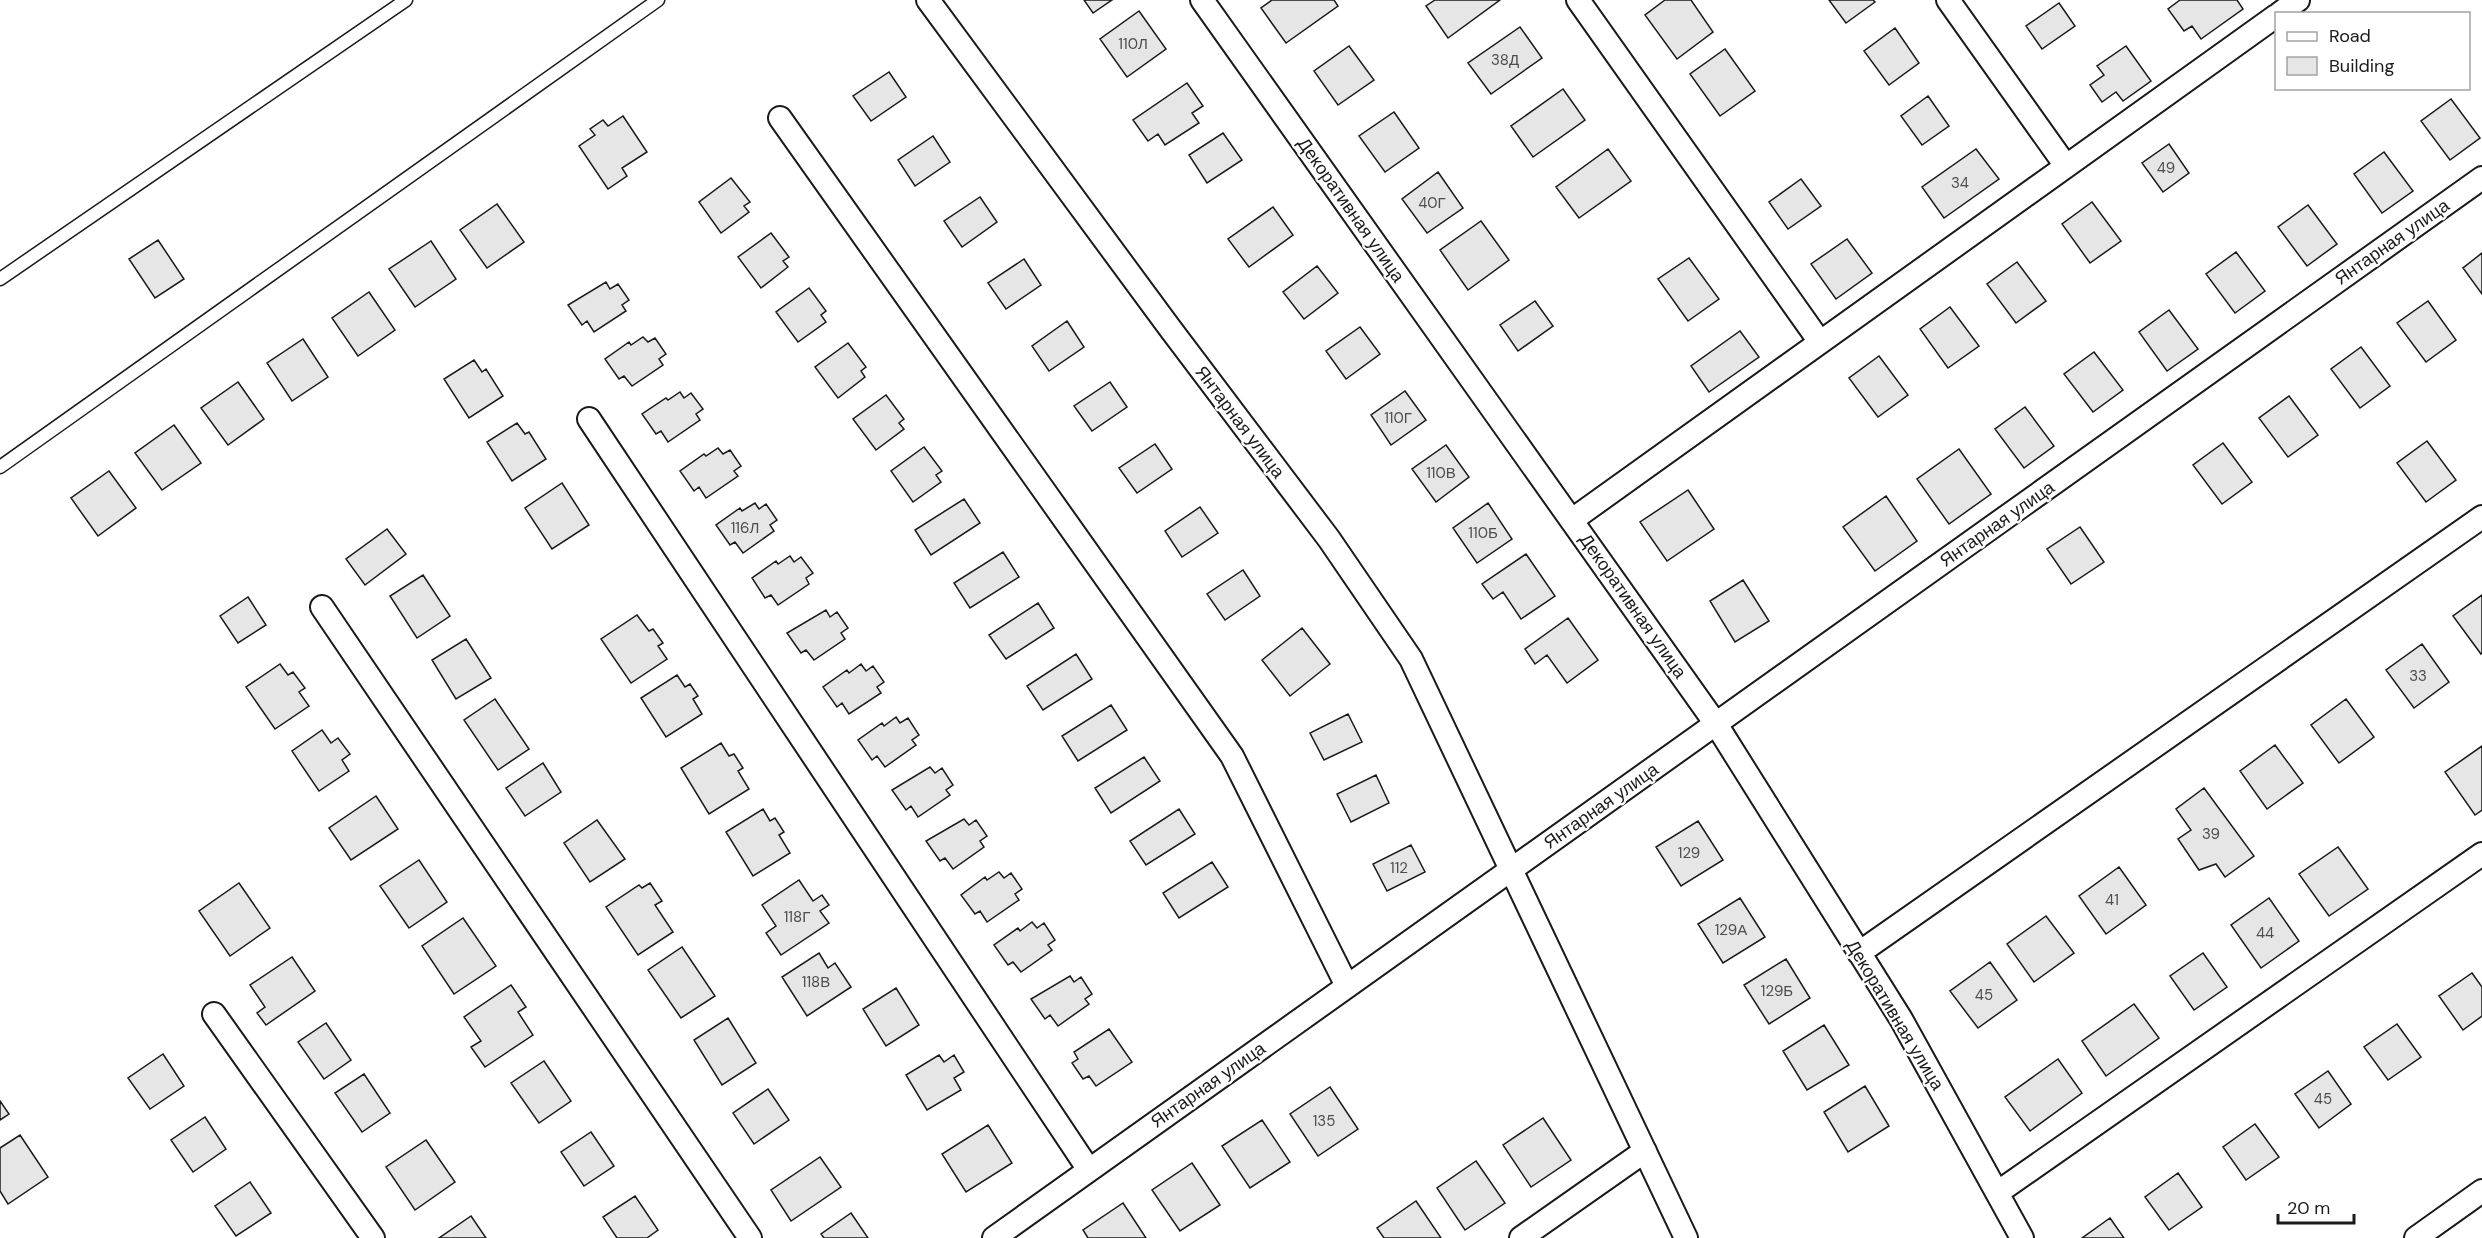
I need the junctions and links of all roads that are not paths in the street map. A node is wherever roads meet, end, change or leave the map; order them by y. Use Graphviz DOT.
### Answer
graph roads {
  1 [pos="406,0"];
  2 [pos="658,0"];
  3 [pos="928,0"];
  4 [pos="1202,0"];
  5 [pos="1578,0"];
  6 [pos="1948,0"];
  7 [pos="2298,0"];
  8 [pos="2282,12"];
  9 [pos="2275,17"];
  10 [pos="780,118"];
  11 [pos="2066,166"];
  12 [pos="2482,178"];
  13 [pos="0,279"];
  14 [pos="1820,342"];
  15 [pos="589,419"];
  16 [pos="0,467"];
  17 [pos="2482,517"];
  18 [pos="1572,520"];
  19 [pos="322,607"];
  20 [pos="1716,724"];
  21 [pos="2482,854"];
  22 [pos="1511,869"];
  23 [pos="1859,953"];
  24 [pos="1347,986"];
  25 [pos="214,1014"];
  26 [pos="1645,1151"];
  27 [pos="1089,1170"];
  28 [pos="2482,1191"];
  29 [pos="1997,1193"];
  30 [pos="373,1238"];
  31 [pos="750,1238"];
  32 [pos="994,1238"];
  33 [pos="1521,1238"];
  34 [pos="1686,1238"];
  35 [pos="2022,1238"];
  36 [pos="2416,1238"];
  1 -- 13 [label="lane"];
  2 -- 16 [label="lane"];
  3 -- 22 [label="street, Янтарная улица"];
  4 -- 18 [label="street, Декоративная улица"];
  5 -- 14 [label="street"];
  6 -- 11 [label="street"];
  7 -- 8 [label="street"];
  9 -- 11 [label="street"];
  10 -- 24 [label="street"];
  11 -- 14 [label="street"];
  12 -- 20 [label="street, Янтарная улица"];
  14 -- 18 [label="street"];
  15 -- 27 [label="street"];
  17 -- 23 [label="street"];
  18 -- 20 [label="street, Декоративная улица"];
  19 -- 31 [label="street"];
  20 -- 22 [label="street, Янтарная улица"];
  20 -- 23 [label="street, Декоративная улица"];
  21 -- 29 [label="street"];
  22 -- 24 [label="street, Янтарная улица"];
  22 -- 26 [label="street"];
  23 -- 29 [label="street, Декоративная улица"];
  24 -- 27 [label="street, Янтарная улица"];
  25 -- 30 [label="street"];
  26 -- 33 [label="street"];
  26 -- 34 [label="street"];
  27 -- 32 [label="street, Янтарная улица"];
  28 -- 36 [label="street"];
  29 -- 35 [label="street, Декоративная улица"];
}
